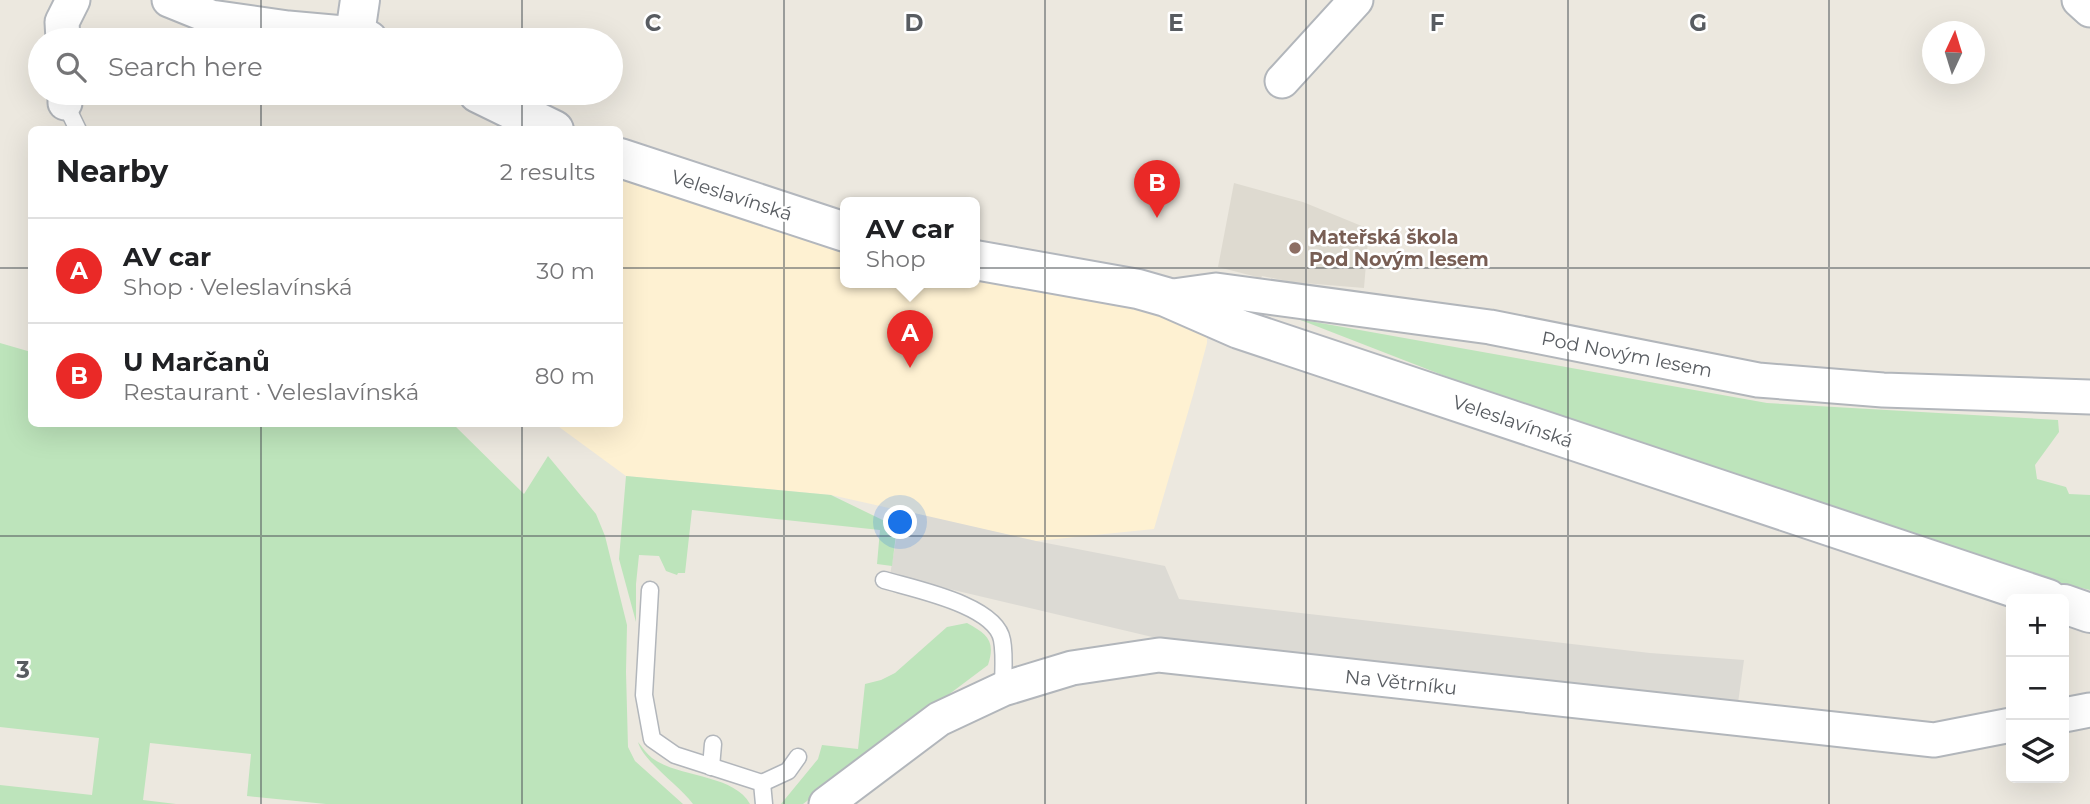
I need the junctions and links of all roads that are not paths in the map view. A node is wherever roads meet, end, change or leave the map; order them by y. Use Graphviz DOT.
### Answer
graph roads {
  1 [pos="73,0"];
  2 [pos="169,0"];
  3 [pos="1356,0"];
  4 [pos="2079,0"];
  5 [pos="2090,10"];
  6 [pos="361,25"];
  7 [pos="62,28"];
  8 [pos="1282,81"];
  9 [pos="503,105"];
  10 [pos="546,126"];
  11 [pos="623,159"];
  12 [pos="840,230"];
  13 [pos="980,261"];
  14 [pos="1166,297"];
  15 [pos="2090,397"];
  16 [pos="884,580"];
  17 [pos="650,590"];
  18 [pos="2033,594"];
  19 [pos="2069,606"];
  20 [pos="2090,613"];
  21 [pos="1003,689"];
  22 [pos="2090,710"];
  23 [pos="2069,714"];
  24 [pos="2006,727"];
  25 [pos="713,744"];
  26 [pos="798,757"];
  27 [pos="711,767"];
  28 [pos="762,783"];
  29 [pos="764,804"];
  30 [pos="826,804"];
  1 -- 7 [label="street"];
  2 -- 6 [label="street"];
  3 -- 8 [label="street"];
  4 -- 5 [label="street"];
  9 -- 10 [label="street"];
  11 -- 12 [label="street, Veleslavínská"];
  13 -- 14 [label="street, Veleslavínská"];
  14 -- 15 [label="street, Pod Novým lesem"];
  14 -- 18 [label="street, Veleslavínská"];
  16 -- 21 [label="lane"];
  17 -- 27 [label="lane"];
  19 -- 20 [label="street"];
  21 -- 24 [label="street, Na Větrníku"];
  21 -- 30 [label="street, Na Větrníku"];
  22 -- 23 [label="street"];
  25 -- 27 [label="lane"];
  26 -- 28 [label="lane"];
  27 -- 28 [label="lane"];
  28 -- 29 [label="lane"];
}
